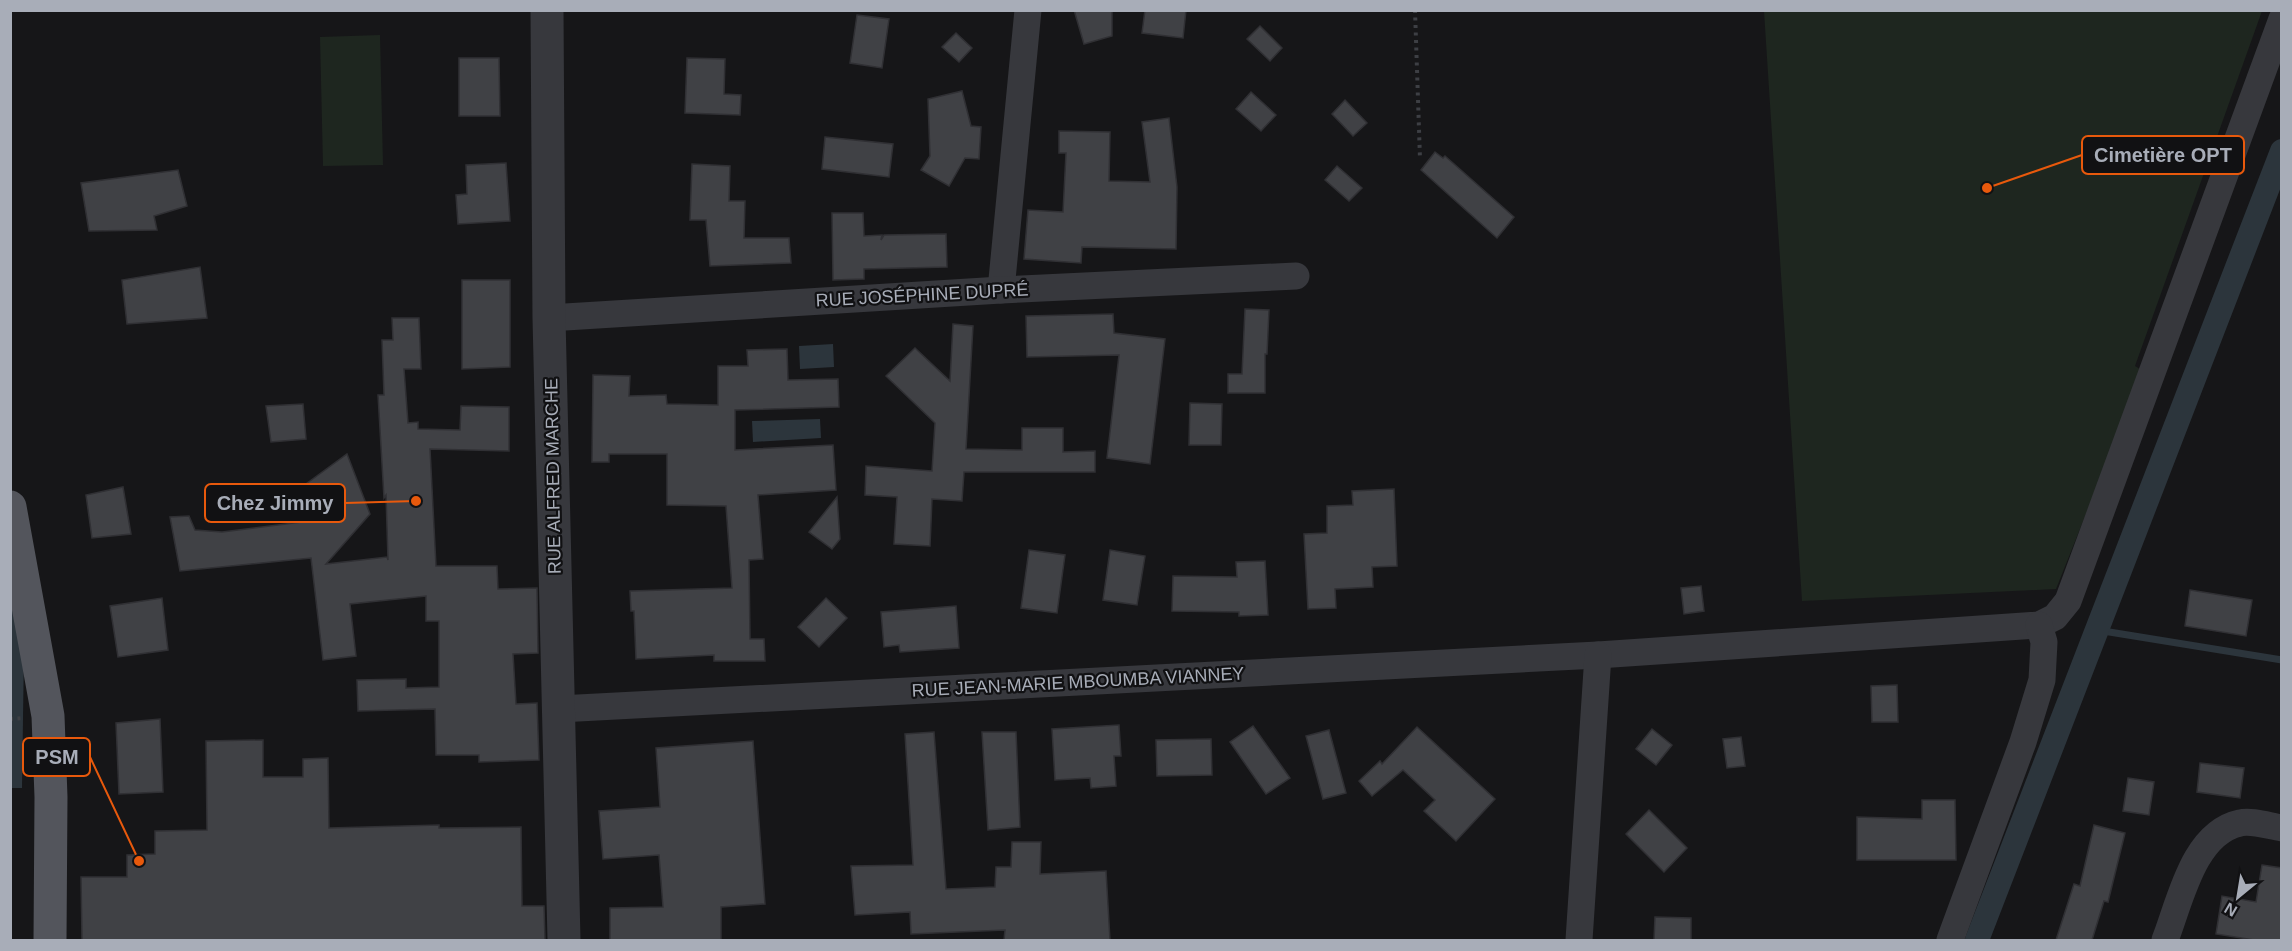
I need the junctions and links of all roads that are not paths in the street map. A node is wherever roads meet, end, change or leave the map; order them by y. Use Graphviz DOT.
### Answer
graph roads {
  1 [pos="547,10"];
  2 [pos="1028,10"];
  3 [pos="2282,19"];
  4 [pos="1296,276"];
  5 [pos="1001,290"];
  6 [pos="549,318"];
  7 [pos="10,507"];
  8 [pos="2039,625"];
  9 [pos="1598,655"];
  10 [pos="559,709"];
  11 [pos="2282,828"];
  12 [pos="50,940"];
  13 [pos="564,940"];
  14 [pos="1579,940"];
  15 [pos="1950,940"];
  16 [pos="2165,940"];
  1 -- 6 [label="street, RUE ALFRED MARCHE"];
  2 -- 5 [label="street"];
  3 -- 8 [label="street"];
  4 -- 5 [label="street, RUE JOSÉPHINE DUPRÉ"];
  5 -- 6 [label="street, RUE JOSÉPHINE DUPRÉ"];
  6 -- 10 [label="street, RUE ALFRED MARCHE"];
  7 -- 12 [label="main road"];
  8 -- 9 [label="street, RUE JEAN-MARIE MBOUMBA VIANNEY"];
  8 -- 15 [label="street"];
  9 -- 10 [label="street, RUE JEAN-MARIE MBOUMBA VIANNEY"];
  9 -- 14 [label="street"];
  10 -- 13 [label="street, RUE ALFRED MARCHE"];
  11 -- 16 [label="street"];
}
